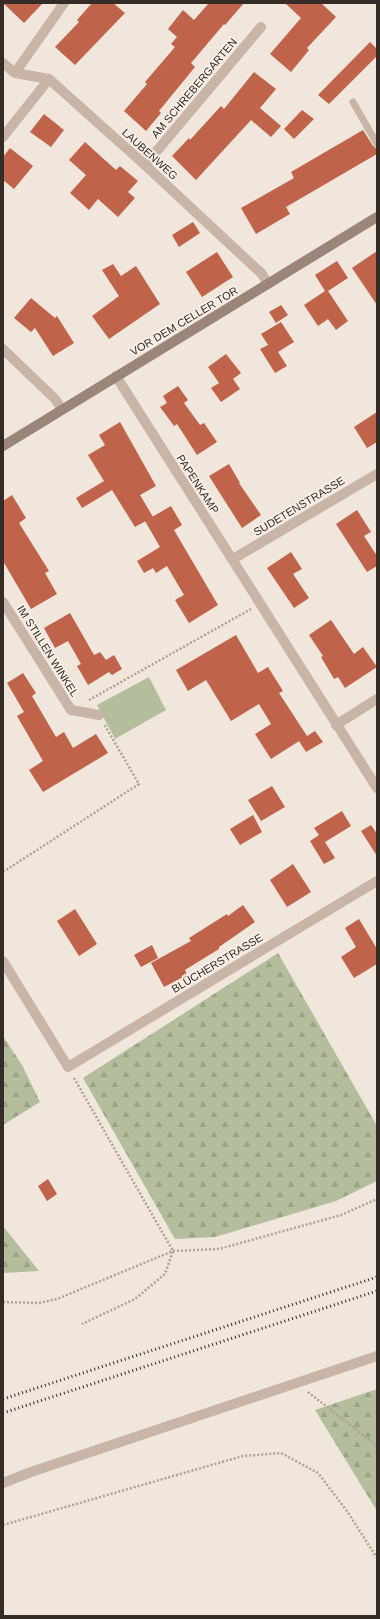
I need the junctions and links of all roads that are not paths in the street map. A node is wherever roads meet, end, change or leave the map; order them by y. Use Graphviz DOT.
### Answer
graph roads {
  1 [pos="64,3"];
  2 [pos="261,27"];
  3 [pos="3,63"];
  4 [pos="15,73"];
  5 [pos="49,79"];
  6 [pos="352,102"];
  7 [pos="3,136"];
  8 [pos="377,144"];
  9 [pos="145,165"];
  10 [pos="377,218"];
  11 [pos="268,284"];
  12 [pos="3,350"];
  13 [pos="116,376"];
  14 [pos="62,409"];
  15 [pos="3,446"];
  16 [pos="377,474"];
  17 [pos="233,559"];
  18 [pos="3,602"];
  19 [pos="377,699"];
  20 [pos="99,715"];
  21 [pos="336,725"];
  22 [pos="377,788"];
  23 [pos="377,880"];
  24 [pos="3,961"];
  25 [pos="377,1356"];
  26 [pos="3,1483"];
  1 -- 4 [label="street"];
  2 -- 9 [label="street, AM SCHREBERGARTEN"];
  3 -- 4 [label="street"];
  4 -- 5 [label="street"];
  5 -- 7 [label="street"];
  5 -- 9 [label="street, LAUBENWEG"];
  6 -- 8 [label="lane"];
  9 -- 11 [label="street, LAUBENWEG"];
  10 -- 11 [label="street, VOR DEM CELLER TOR"];
  11 -- 13 [label="street, VOR DEM CELLER TOR"];
  12 -- 14 [label="street"];
  13 -- 14 [label="street, VOR DEM CELLER TOR"];
  13 -- 17 [label="street, PAPENKAMP"];
  14 -- 15 [label="street, VOR DEM CELLER TOR"];
  16 -- 17 [label="street, SUDETENSTRASSE"];
  17 -- 21 [label="street, PAPENKAMP"];
  18 -- 20 [label="street, IM STILLEN WINKEL"];
  19 -- 21 [label="street"];
  21 -- 22 [label="street, PAPENKAMP"];
  23 -- 24 [label="street, BLÜCHERSTRASSE"];
  25 -- 26 [label="street"];
}
